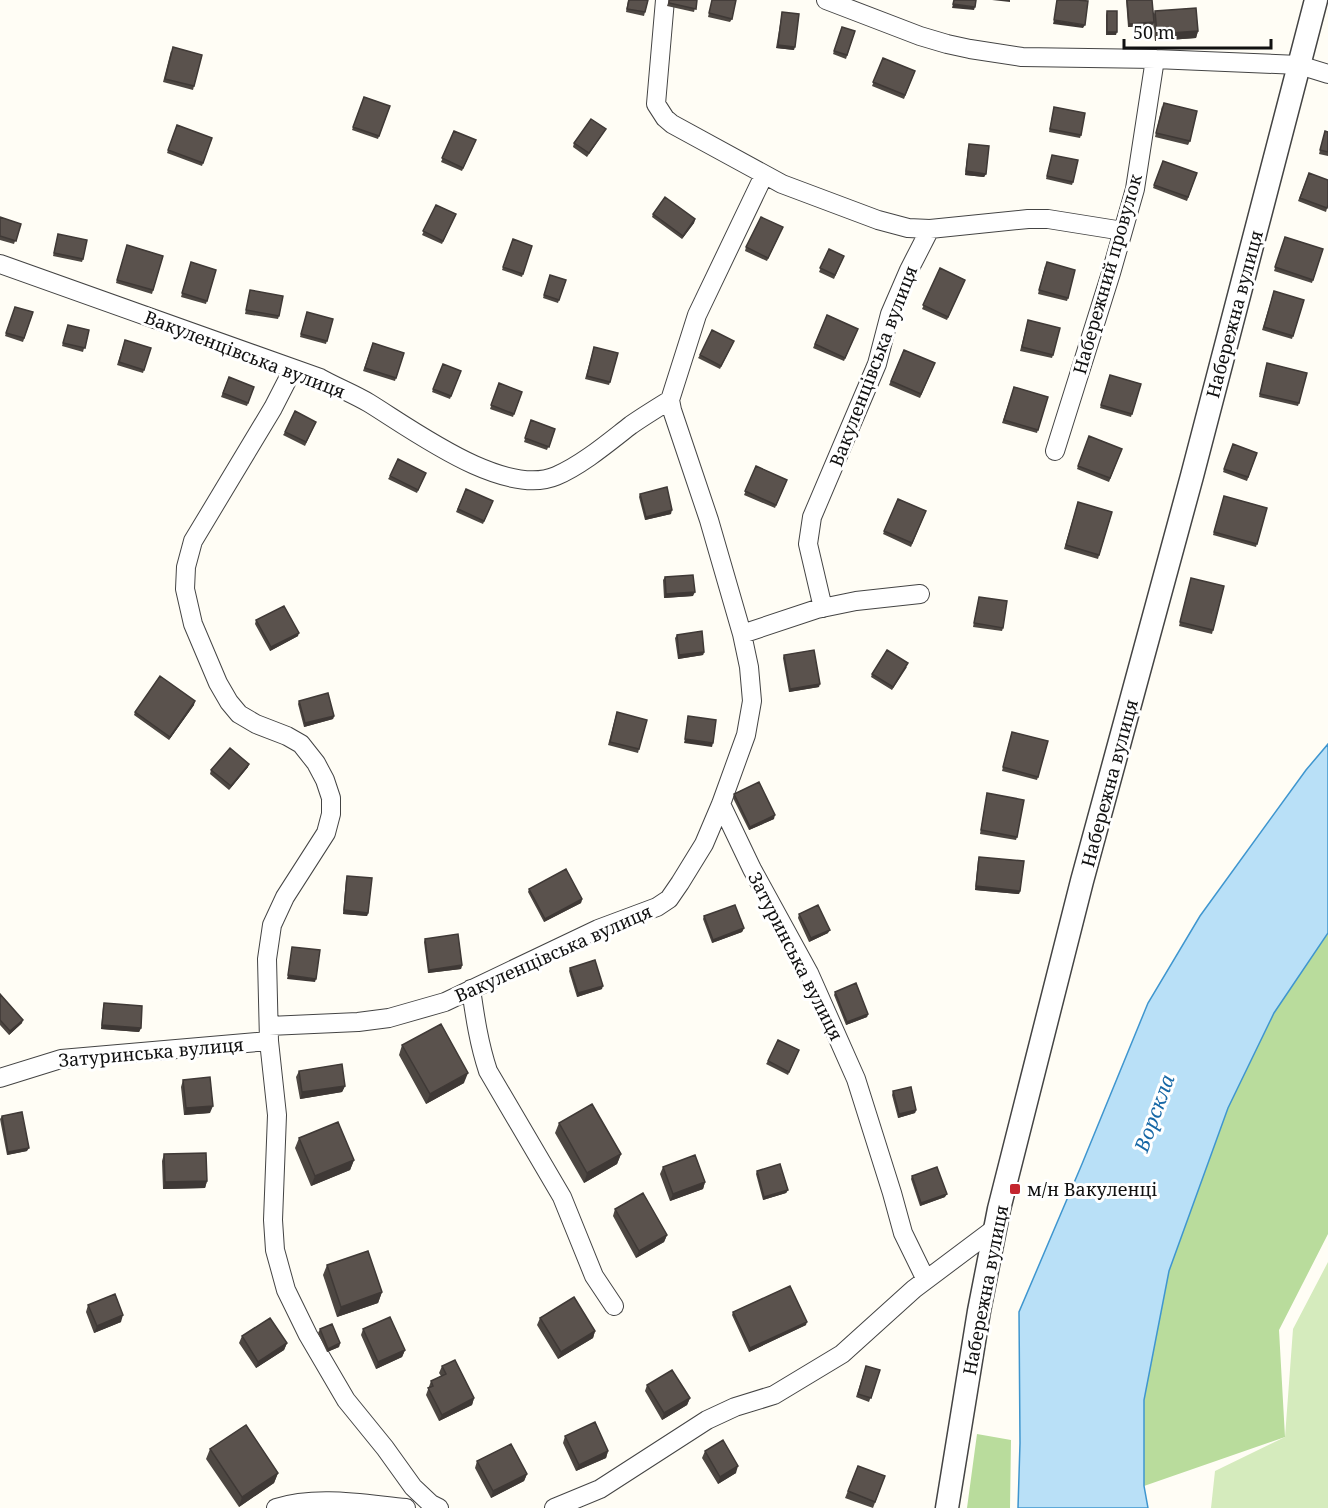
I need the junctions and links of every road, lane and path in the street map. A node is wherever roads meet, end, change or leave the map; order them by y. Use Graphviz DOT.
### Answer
graph roads {
  1 [pos="665,0"];
  2 [pos="826,0"];
  3 [pos="1316,0"];
  4 [pos="1155,59"];
  5 [pos="1299,64"];
  6 [pos="1328,74"];
  7 [pos="764,175"];
  8 [pos="930,229"];
  9 [pos="1123,231"];
  10 [pos="0,264"];
  11 [pos="294,369"];
  12 [pos="670,400"];
  13 [pos="1055,451"];
  14 [pos="920,594"];
  15 [pos="823,608"];
  16 [pos="742,634"];
  17 [pos="721,804"];
  18 [pos="471,989"];
  19 [pos="269,1034"];
  20 [pos="0,1078"];
  21 [pos="994,1229"];
  22 [pos="926,1280"];
  23 [pos="614,1306"];
  24 [pos="276,1508"];
  25 [pos="406,1508"];
  26 [pos="439,1508"];
  27 [pos="554,1508"];
  28 [pos="947,1508"];
  1 -- 7 [label="street"];
  2 -- 4 [label="street"];
  3 -- 5 [label="street, Набережна вулиця"];
  4 -- 5 [label="street"];
  4 -- 9 [label="street, Набережний провулок"];
  5 -- 6 [label="street"];
  5 -- 21 [label="street, Набережна вулиця"];
  7 -- 8 [label="street"];
  7 -- 12 [label="street"];
  8 -- 9 [label="street"];
  8 -- 15 [label="street, Вакуленцівська вулиця"];
  9 -- 13 [label="street, Набережний провулок"];
  10 -- 11 [label="street, Вакуленцівська вулиця"];
  11 -- 12 [label="street, Вакуленцівська вулиця"];
  11 -- 19 [label="street, Затуринська вулиця"];
  12 -- 16 [label="street, Вакуленцівська вулиця"];
  14 -- 15 [label="street"];
  15 -- 16 [label="street"];
  16 -- 17 [label="street, Вакуленцівська вулиця"];
  17 -- 18 [label="street, Вакуленцівська вулиця"];
  17 -- 22 [label="street, Затуринська вулиця"];
  18 -- 19 [label="street, Вакуленцівська вулиця"];
  18 -- 23 [label="street"];
  19 -- 20 [label="street, Затуринська вулиця"];
  19 -- 26 [label="street, Затуринська вулиця"];
  21 -- 22 [label="street"];
  21 -- 28 [label="street, Набережна вулиця"];
  22 -- 27 [label="street"];
  24 -- 25 [label="street"];
}
